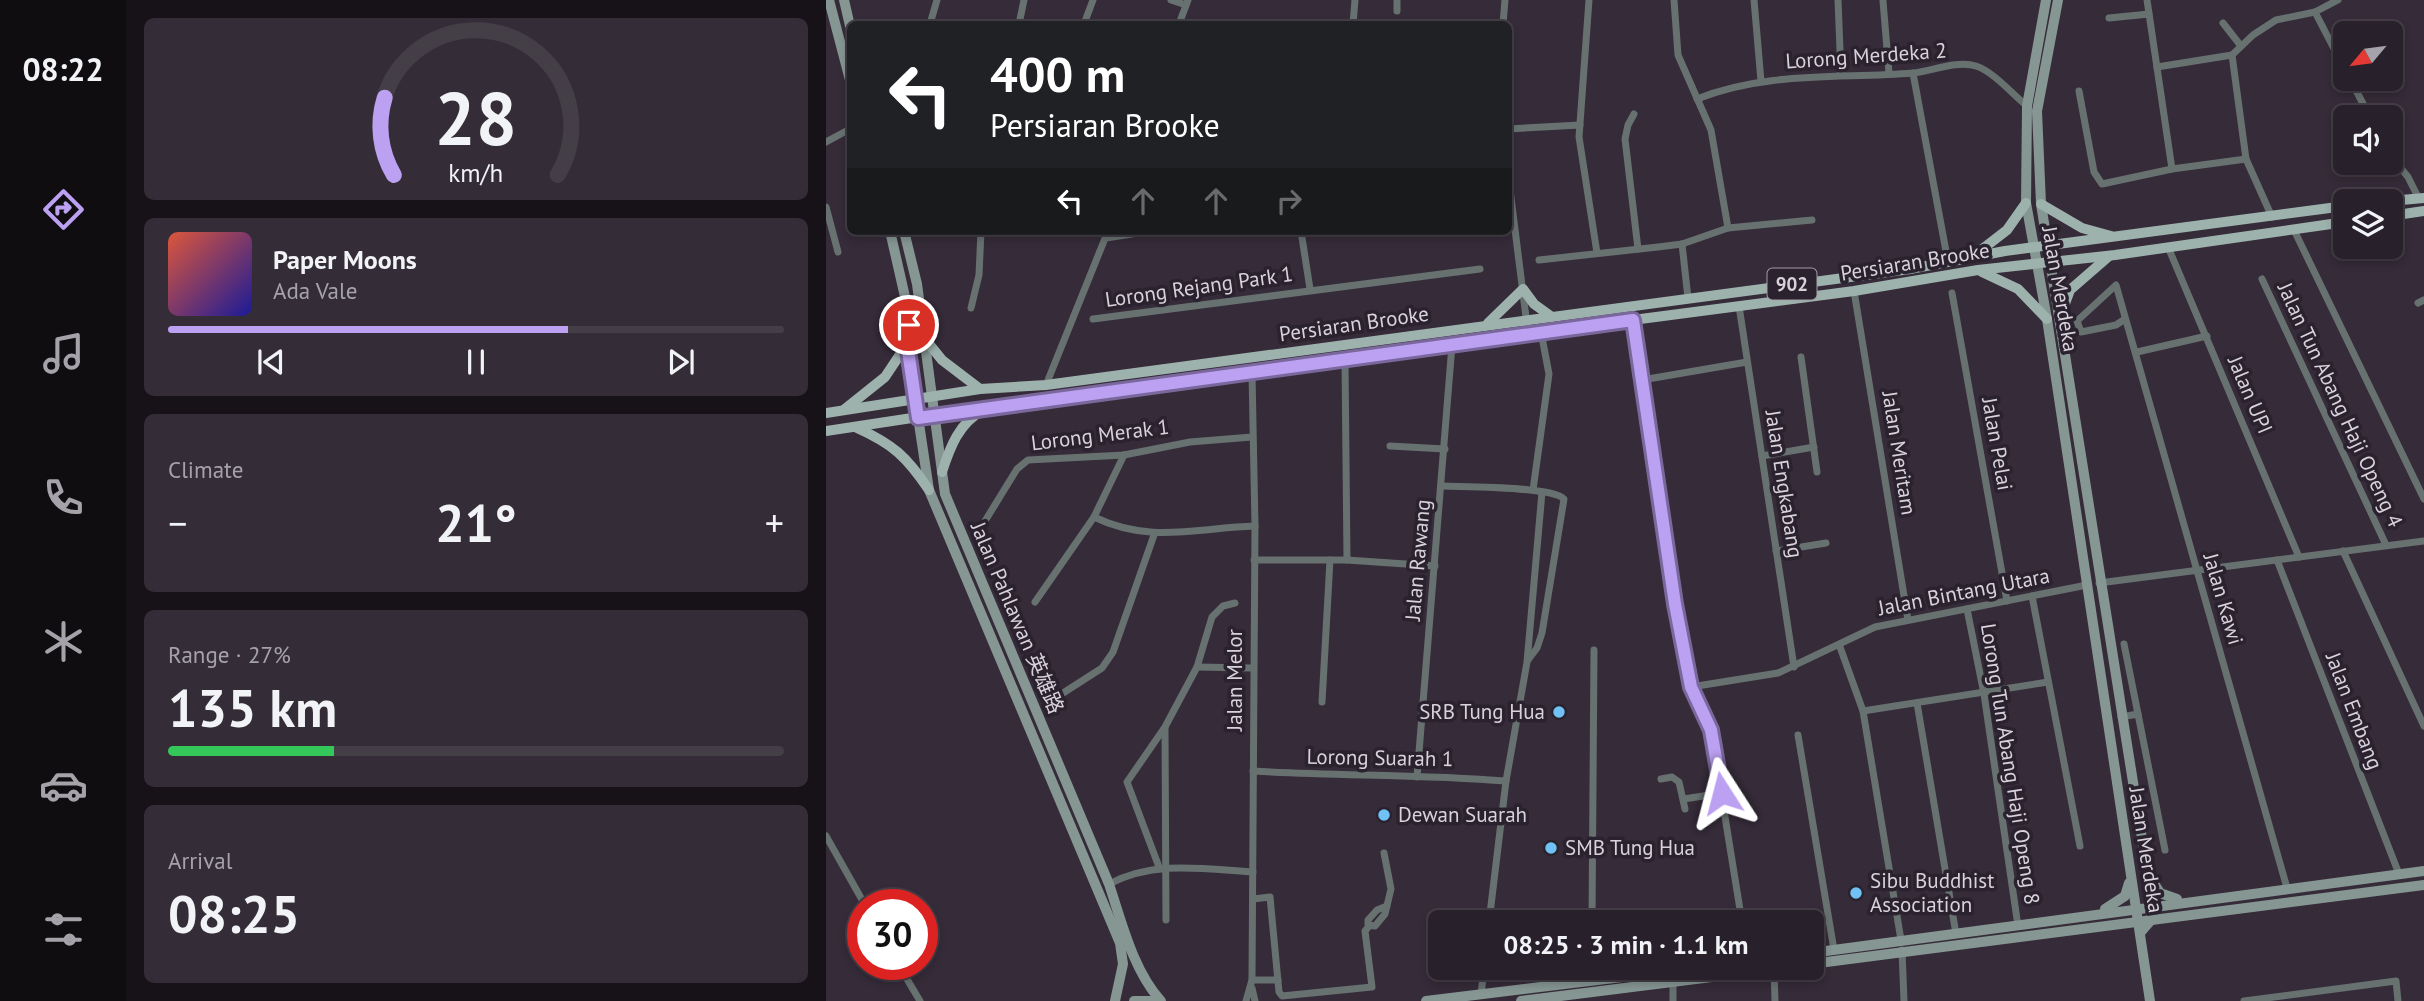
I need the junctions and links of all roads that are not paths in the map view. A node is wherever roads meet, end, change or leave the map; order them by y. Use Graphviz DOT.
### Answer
graph roads {
  1 [pos="829,0"];
  2 [pos="844,0"];
  3 [pos="937,0"];
  4 [pos="1024,0"];
  5 [pos="1093,0"];
  6 [pos="1171,0"];
  7 [pos="1355,0"];
  8 [pos="1397,0"];
  9 [pos="1505,0"];
  10 [pos="1589,0"];
  11 [pos="1674,0"];
  12 [pos="1754,0"];
  13 [pos="1838,0"];
  14 [pos="2046,0"];
  15 [pos="2058,0"];
  16 [pos="2147,0"];
  17 [pos="2338,0"];
  18 [pos="1883,1"];
  19 [pos="1187,3"];
  20 [pos="1397,11"];
  21 [pos="2315,12"];
  22 [pos="2150,14"];
  23 [pos="2109,18"];
  24 [pos="849,21"];
  25 [pos="931,21"];
  26 [pos="1020,21"];
  27 [pos="1085,21"];
  28 [pos="1180,21"];
  29 [pos="1353,21"];
  30 [pos="1503,21"];
  31 [pos="2223,23"];
  32 [pos="2241,46"];
  33 [pos="2333,47"];
  34 [pos="2232,55"];
  35 [pos="2157,67"];
  36 [pos="847,69"];
  37 [pos="1913,73"];
  38 [pos="1889,74"];
  39 [pos="1841,75"];
  40 [pos="1760,81"];
  41 [pos="2079,91"];
  42 [pos="1697,99"];
  43 [pos="2026,106"];
  44 [pos="1634,114"];
  45 [pos="1580,125"];
  46 [pos="1512,129"];
  47 [pos="847,132"];
  48 [pos="826,142"];
  49 [pos="2246,159"];
  50 [pos="2172,169"];
  51 [pos="2403,171"];
  52 [pos="2421,199"];
  53 [pos="2403,200"];
  54 [pos="2026,203"];
  55 [pos="2041,204"];
  56 [pos="1512,205"];
  57 [pos="826,207"];
  58 [pos="2333,208"];
  59 [pos="2424,211"];
  60 [pos="2403,214"];
  61 [pos="2272,217"];
  62 [pos="1812,220"];
  63 [pos="2333,224"];
  64 [pos="1728,228"];
  65 [pos="2294,230"];
  66 [pos="891,235"];
  67 [pos="905,235"];
  68 [pos="981,235"];
  69 [pos="1107,235"];
  70 [pos="1302,235"];
  71 [pos="2116,238"];
  72 [pos="1682,244"];
  73 [pos="2048,246"];
  74 [pos="2168,247"];
  75 [pos="2033,248"];
  76 [pos="1638,249"];
  77 [pos="838,252"];
  78 [pos="1597,253"];
  79 [pos="2110,256"];
  80 [pos="1970,257"];
  81 [pos="1539,260"];
  82 [pos="2051,261"];
  83 [pos="1948,262"];
  84 [pos="2035,264"];
  85 [pos="1480,269"];
  86 [pos="1978,270"];
  87 [pos="2262,279"];
  88 [pos="1310,289"];
  89 [pos="1523,289"];
  90 [pos="1854,291"];
  91 [pos="1951,293"];
  92 [pos="1688,298"];
  93 [pos="1739,306"];
  94 [pos="971,308"];
  95 [pos="1552,317"];
  96 [pos="2060,317"];
  97 [pos="2047,318"];
  98 [pos="1093,319"];
  99 [pos="2125,319"];
  100 [pos="1527,320"];
  101 [pos="1633,320"];
  102 [pos="1482,326"];
  103 [pos="1541,331"];
  104 [pos="1528,334"];
  105 [pos="2207,336"];
  106 [pos="925,339"];
  107 [pos="907,344"];
  108 [pos="1452,345"];
  109 [pos="2137,352"];
  110 [pos="1801,357"];
  111 [pos="1345,361"];
  112 [pos="1747,362"];
  113 [pos="1252,373"];
  114 [pos="1642,380"];
  115 [pos="1046,385"];
  116 [pos="980,389"];
  117 [pos="930,397"];
  118 [pos="915,400"];
  119 [pos="991,406"];
  120 [pos="843,410"];
  121 [pos="826,413"];
  122 [pos="933,415"];
  123 [pos="918,418"];
  124 [pos="857,428"];
  125 [pos="826,431"];
  126 [pos="1252,437"];
  127 [pos="1390,446"];
  128 [pos="1814,447"];
  129 [pos="1446,449"];
  130 [pos="1124,455"];
  131 [pos="1762,456"];
  132 [pos="942,472"];
  133 [pos="1817,472"];
  134 [pos="1443,486"];
  135 [pos="929,490"];
  136 [pos="1533,490"];
  137 [pos="1542,492"];
  138 [pos="2424,499"];
  139 [pos="1094,517"];
  140 [pos="985,521"];
  141 [pos="1255,526"];
  142 [pos="1154,535"];
  143 [pos="2424,541"];
  144 [pos="1826,543"];
  145 [pos="2386,545"];
  146 [pos="1776,551"];
  147 [pos="2343,551"];
  148 [pos="2299,557"];
  149 [pos="1254,560"];
  150 [pos="1330,560"];
  151 [pos="1347,560"];
  152 [pos="2277,560"];
  153 [pos="1435,566"];
  154 [pos="2197,570"];
  155 [pos="2099,583"];
  156 [pos="2087,585"];
  157 [pos="2032,596"];
  158 [pos="2007,601"];
  159 [pos="1034,602"];
  160 [pos="1235,603"];
  161 [pos="1967,609"];
  162 [pos="1908,620"];
  163 [pos="2124,644"];
  164 [pos="1840,647"];
  165 [pos="1594,650"];
  166 [pos="1527,662"];
  167 [pos="1197,667"];
  168 [pos="1794,667"];
  169 [pos="1252,668"];
  170 [pos="2048,682"];
  171 [pos="1691,687"];
  172 [pos="1984,694"];
  173 [pos="1060,695"];
  174 [pos="1322,702"];
  175 [pos="1917,703"];
  176 [pos="1863,711"];
  177 [pos="2138,714"];
  178 [pos="2120,717"];
  179 [pos="2424,726"];
  180 [pos="1165,727"];
  181 [pos="1798,735"];
  182 [pos="1253,771"];
  183 [pos="1417,777"];
  184 [pos="1661,779"];
  185 [pos="1506,781"];
  186 [pos="1722,793"];
  187 [pos="1684,799"];
  188 [pos="1685,809"];
  189 [pos="826,836"];
  190 [pos="2080,846"];
  191 [pos="2165,850"];
  192 [pos="1384,853"];
  193 [pos="1161,867"];
  194 [pos="2147,870"];
  195 [pos="2424,871"];
  196 [pos="1253,872"];
  197 [pos="2130,873"];
  198 [pos="2399,874"];
  199 [pos="1109,884"];
  200 [pos="2424,885"];
  201 [pos="2287,888"];
  202 [pos="856,889"];
  203 [pos="1253,899"];
  204 [pos="2187,901"];
  205 [pos="2151,905"];
  206 [pos="2134,907"];
  207 [pos="1490,910"];
  208 [pos="1592,910"];
  209 [pos="1740,910"];
  210 [pos="2095,914"];
  211 [pos="2152,919"];
  212 [pos="1166,920"];
  213 [pos="2137,920"];
  214 [pos="2018,926"];
  215 [pos="2140,933"];
  216 [pos="1956,934"];
  217 [pos="1902,945"];
  218 [pos="1834,950"];
  219 [pos="1824,951"];
  220 [pos="1824,961"];
  221 [pos="908,980"];
  222 [pos="1278,980"];
  223 [pos="1482,980"];
  224 [pos="1607,980"];
  225 [pos="1689,980"];
  226 [pos="1778,980"];
  227 [pos="1592,982"];
  228 [pos="1674,982"];
  229 [pos="1252,984"];
  230 [pos="1480,995"];
  231 [pos="1543,1000"];
  232 [pos="920,1001"];
  233 [pos="1115,1001"];
  234 [pos="1134,1001"];
  235 [pos="1152,1001"];
  236 [pos="1161,1001"];
  237 [pos="1246,1001"];
  238 [pos="1255,1001"];
  239 [pos="1426,1001"];
  240 [pos="1521,1001"];
  241 [pos="1673,1001"];
  242 [pos="1775,1001"];
  243 [pos="1904,1001"];
  244 [pos="2150,1001"];
  245 [pos="2244,1001"];
  246 [pos="2398,1001"];
  1 -- 36 [label="main road"];
  2 -- 24 [label="main road"];
  3 -- 25 [label="street"];
  4 -- 26 [label="street"];
  5 -- 27 [label="street"];
  6 -- 19 [label="street"];
  7 -- 29 [label="street"];
  8 -- 20 [label="street"];
  9 -- 30 [label="street"];
  10 -- 45 [label="street"];
  11 -- 42 [label="street"];
  12 -- 40 [label="street"];
  13 -- 39 [label="street"];
  14 -- 43 [label="main road, Jalan Merdeka"];
  15 -- 55 [label="main road, Jalan Merdeka"];
  16 -- 22 [label="street"];
  17 -- 21 [label="street"];
  18 -- 38 [label="street"];
  19 -- 28 [label="street"];
  21 -- 32 [label="street"];
  21 -- 33 [label="street"];
  22 -- 23 [label="street"];
  22 -- 35 [label="street"];
  31 -- 32 [label="street"];
  32 -- 34 [label="street"];
  34 -- 35 [label="street"];
  34 -- 49 [label="street"];
  35 -- 50 [label="street"];
  37 -- 38 [label="street, Lorong Merdeka 2"];
  37 -- 43 [label="street, Lorong Merdeka 2"];
  37 -- 83 [label="street"];
  38 -- 39 [label="street, Lorong Merdeka 2"];
  39 -- 40 [label="street, Lorong Merdeka 2"];
  40 -- 42 [label="street, Lorong Merdeka 2"];
  41 -- 50 [label="street"];
  42 -- 64 [label="street"];
  43 -- 54 [label="main road, Jalan Merdeka"];
  44 -- 76 [label="street"];
  45 -- 46 [label="street"];
  45 -- 78 [label="street"];
  47 -- 48 [label="street"];
  49 -- 50 [label="street"];
  49 -- 61 [label="street"];
  51 -- 52 [label="street"];
  52 -- 53 [label="main road"];
  54 -- 75 [label="main road, Jalan Merdeka"];
  54 -- 80 [label="main road"];
  55 -- 71 [label="main road"];
  55 -- 73 [label="main road, Jalan Merdeka"];
  56 -- 89 [label="street"];
  57 -- 77 [label="street"];
  58 -- 61 [label="main road, Persiaran Brooke / 902"];
  59 -- 60 [label="main road"];
  61 -- 71 [label="main road, Persiaran Brooke / 902"];
  62 -- 64 [label="street"];
  63 -- 65 [label="main road, Persiaran Brooke / 902"];
  64 -- 72 [label="street"];
  65 -- 74 [label="main road, Persiaran Brooke / 902"];
  65 -- 138 [label="street"];
  66 -- 107 [label="main road, Jalan Pahlawan 英雄路"];
  67 -- 106 [label="main road, Jalan Pahlawan 英雄路"];
  68 -- 94 [label="street"];
  69 -- 115 [label="street"];
  70 -- 88 [label="street, Lorong Rejang Park 1"];
  71 -- 73 [label="main road, Persiaran Brooke / 902"];
  72 -- 76 [label="street"];
  72 -- 92 [label="street"];
  73 -- 75 [label="main road, Persiaran Brooke / 902"];
  73 -- 82 [label="main road, Jalan Merdeka"];
  74 -- 79 [label="main road, Persiaran Brooke / 902"];
  74 -- 105 [label="street, Jalan UPI"];
  75 -- 80 [label="main road, Persiaran Brooke / 902"];
  75 -- 84 [label="main road, Jalan Merdeka"];
  76 -- 78 [label="street"];
  78 -- 81 [label="street"];
  79 -- 82 [label="main road, Persiaran Brooke / 902"];
  79 -- 96 [label="main road"];
  80 -- 83 [label="main road, Persiaran Brooke / 902"];
  82 -- 84 [label="main road, Persiaran Brooke / 902"];
  82 -- 96 [label="main road, Jalan Merdeka"];
  83 -- 92 [label="main road, Persiaran Brooke / 902"];
  84 -- 86 [label="main road, Persiaran Brooke / 902"];
  84 -- 97 [label="main road, Jalan Merdeka"];
  85 -- 88 [label="street, Lorong Rejang Park 1"];
  86 -- 90 [label="main road, Persiaran Brooke / 902"];
  86 -- 97 [label="main road"];
  87 -- 145 [label="street, Jalan Tun Abang Haji Openg 4"];
  88 -- 98 [label="street, Lorong Rejang Park 1"];
  89 -- 95 [label="main road"];
  89 -- 100 [label="street"];
  89 -- 102 [label="main road"];
  90 -- 93 [label="main road, Persiaran Brooke / 902"];
  90 -- 162 [label="street, Jalan Meritam"];
  91 -- 158 [label="street, Jalan Pelai"];
  92 -- 95 [label="main road, Persiaran Brooke / 902"];
  93 -- 101 [label="main road, Persiaran Brooke / 902"];
  93 -- 112 [label="street, Jalan Engkabang"];
  95 -- 100 [label="main road, Persiaran Brooke / 902"];
  96 -- 155 [label="main road, Jalan Merdeka"];
  97 -- 156 [label="main road, Jalan Merdeka"];
  99 -- 99 [label="street, Jalan Kawi"];
  99 -- 109 [label="street, Jalan Kawi"];
  100 -- 102 [label="main road, Persiaran Brooke / 902"];
  100 -- 104 [label="street"];
  101 -- 103 [label="main road, Persiaran Brooke / 902"];
  101 -- 114 [label="street"];
  102 -- 115 [label="main road, Persiaran Brooke / 902"];
  103 -- 104 [label="main road, Persiaran Brooke / 902"];
  103 -- 136 [label="street"];
  104 -- 108 [label="main road, Persiaran Brooke / 902"];
  105 -- 109 [label="street"];
  105 -- 148 [label="street, Jalan UPI"];
  106 -- 116 [label="main road"];
  106 -- 117 [label="main road, Jalan Pahlawan 英雄路"];
  107 -- 118 [label="main road, Jalan Pahlawan 英雄路"];
  107 -- 120 [label="main road"];
  108 -- 111 [label="main road, Persiaran Brooke / 902"];
  108 -- 129 [label="street, Jalan Rawang"];
  109 -- 154 [label="street, Jalan Kawi"];
  110 -- 128 [label="street"];
  111 -- 113 [label="main road, Persiaran Brooke / 902"];
  111 -- 151 [label="street"];
  112 -- 114 [label="street"];
  112 -- 131 [label="street, Jalan Engkabang"];
  113 -- 119 [label="main road, Persiaran Brooke / 902"];
  113 -- 126 [label="street, Jalan Melor"];
  114 -- 171 [label="street"];
  115 -- 116 [label="main road, Persiaran Brooke / 902"];
  116 -- 117 [label="main road, Persiaran Brooke / 902"];
  117 -- 118 [label="main road, Persiaran Brooke / 902"];
  117 -- 122 [label="main road, Jalan Pahlawan 英雄路"];
  118 -- 120 [label="main road, Persiaran Brooke / 902"];
  118 -- 123 [label="main road, Jalan Pahlawan 英雄路"];
  119 -- 122 [label="main road, Persiaran Brooke / 902"];
  119 -- 132 [label="main road"];
  120 -- 121 [label="main road, Persiaran Brooke / 902"];
  122 -- 123 [label="main road, Persiaran Brooke / 902"];
  122 -- 132 [label="main road, Jalan Pahlawan 英雄路"];
  123 -- 124 [label="main road, Persiaran Brooke / 902"];
  123 -- 135 [label="main road, Jalan Pahlawan 英雄路"];
  124 -- 125 [label="main road, Persiaran Brooke / 902"];
  124 -- 135 [label="main road"];
  126 -- 130 [label="street, Lorong Merak 1"];
  126 -- 141 [label="street, Jalan Melor"];
  127 -- 129 [label="street"];
  128 -- 131 [label="street"];
  128 -- 133 [label="street"];
  129 -- 134 [label="street, Jalan Rawang"];
  130 -- 139 [label="street"];
  130 -- 140 [label="street, Lorong Merak 1"];
  131 -- 146 [label="street, Jalan Engkabang"];
  132 -- 199 [label="main road, Jalan Pahlawan 英雄路"];
  134 -- 136 [label="street"];
  134 -- 153 [label="street, Jalan Rawang"];
  135 -- 233 [label="main road, Jalan Pahlawan 英雄路"];
  136 -- 137 [label="street"];
  137 -- 166 [label="street"];
  137 -- 166 [label="street"];
  139 -- 142 [label="street"];
  139 -- 159 [label="street"];
  141 -- 142 [label="street"];
  141 -- 149 [label="street, Jalan Melor"];
  142 -- 173 [label="street"];
  143 -- 145 [label="street"];
  144 -- 146 [label="street"];
  145 -- 147 [label="street"];
  146 -- 168 [label="street, Jalan Engkabang"];
  147 -- 148 [label="street"];
  147 -- 179 [label="street"];
  148 -- 152 [label="street"];
  149 -- 150 [label="street"];
  149 -- 169 [label="street, Jalan Melor"];
  150 -- 151 [label="street"];
  150 -- 174 [label="street"];
  151 -- 153 [label="street"];
  152 -- 154 [label="street"];
  152 -- 198 [label="street, Jalan Embang"];
  153 -- 183 [label="street, Jalan Rawang"];
  154 -- 155 [label="street"];
  154 -- 201 [label="street, Jalan Kawi"];
  155 -- 178 [label="main road, Jalan Merdeka"];
  156 -- 157 [label="street, Jalan Bintang Utara"];
  156 -- 197 [label="main road, Jalan Merdeka"];
  157 -- 158 [label="street, Jalan Bintang Utara"];
  157 -- 170 [label="street"];
  158 -- 161 [label="street, Jalan Bintang Utara"];
  160 -- 167 [label="street"];
  161 -- 162 [label="street, Jalan Bintang Utara"];
  161 -- 172 [label="street, Lorong Tun Abang Haji Openg 8"];
  162 -- 164 [label="street, Jalan Bintang Utara"];
  163 -- 177 [label="street"];
  164 -- 168 [label="street, Jalan Bintang Utara"];
  164 -- 176 [label="street"];
  165 -- 208 [label="street"];
  166 -- 185 [label="street"];
  167 -- 169 [label="street"];
  167 -- 180 [label="street"];
  168 -- 171 [label="street, Jalan Bintang Utara"];
  169 -- 182 [label="street, Jalan Melor"];
  170 -- 172 [label="street"];
  170 -- 190 [label="street"];
  171 -- 186 [label="street"];
  172 -- 175 [label="street"];
  172 -- 214 [label="street, Lorong Tun Abang Haji Openg 8"];
  175 -- 176 [label="street"];
  175 -- 216 [label="street"];
  176 -- 217 [label="street"];
  177 -- 178 [label="street"];
  177 -- 191 [label="street"];
  178 -- 194 [label="main road, Jalan Merdeka"];
  180 -- 193 [label="street"];
  180 -- 193 [label="street"];
  181 -- 218 [label="street"];
  182 -- 183 [label="street, Lorong Suarah 1"];
  182 -- 196 [label="street, Jalan Melor"];
  183 -- 185 [label="street, Lorong Suarah 1"];
  184 -- 187 [label="street"];
  185 -- 207 [label="street"];
  186 -- 187 [label="street"];
  186 -- 209 [label="street"];
  187 -- 188 [label="street"];
  189 -- 202 [label="street"];
  192 -- 222 [label="street"];
  193 -- 196 [label="street"];
  193 -- 199 [label="street"];
  193 -- 212 [label="street"];
  194 -- 204 [label="main road"];
  194 -- 205 [label="main road, Jalan Merdeka"];
  195 -- 198 [label="main road"];
  196 -- 203 [label="street, Jalan Melor"];
  197 -- 206 [label="main road, Jalan Merdeka"];
  197 -- 210 [label="main road"];
  198 -- 201 [label="main road"];
  199 -- 236 [label="main road, Jalan Pahlawan 英雄路"];
  200 -- 211 [label="main road"];
  201 -- 204 [label="main road"];
  203 -- 222 [label="street"];
  203 -- 229 [label="street, Jalan Melor"];
  204 -- 205 [label="main road"];
  205 -- 206 [label="main road"];
  205 -- 211 [label="main road, Jalan Merdeka"];
  206 -- 210 [label="main road"];
  206 -- 213 [label="main road, Jalan Merdeka"];
  210 -- 214 [label="main road"];
  211 -- 213 [label="main road"];
  211 -- 215 [label="main road, Jalan Merdeka"];
  213 -- 215 [label="main road, Jalan Merdeka"];
  213 -- 217 [label="main road"];
  214 -- 216 [label="main road"];
  215 -- 244 [label="main road"];
  216 -- 217 [label="main road"];
  217 -- 218 [label="main road"];
  217 -- 220 [label="main road"];
  217 -- 243 [label="street"];
  218 -- 219 [label="main road"];
  221 -- 232 [label="street"];
  222 -- 229 [label="street"];
  223 -- 230 [label="street"];
  224 -- 227 [label="main road"];
  225 -- 228 [label="main road"];
  226 -- 242 [label="street"];
  227 -- 230 [label="main road"];
  228 -- 231 [label="main road"];
  228 -- 241 [label="street"];
  229 -- 237 [label="street, Jalan Melor"];
  229 -- 238 [label="street, Jalan Melor"];
  230 -- 239 [label="main road"];
  231 -- 240 [label="main road"];
  234 -- 235 [label="main road"];
  245 -- 246 [label="street"];
}
